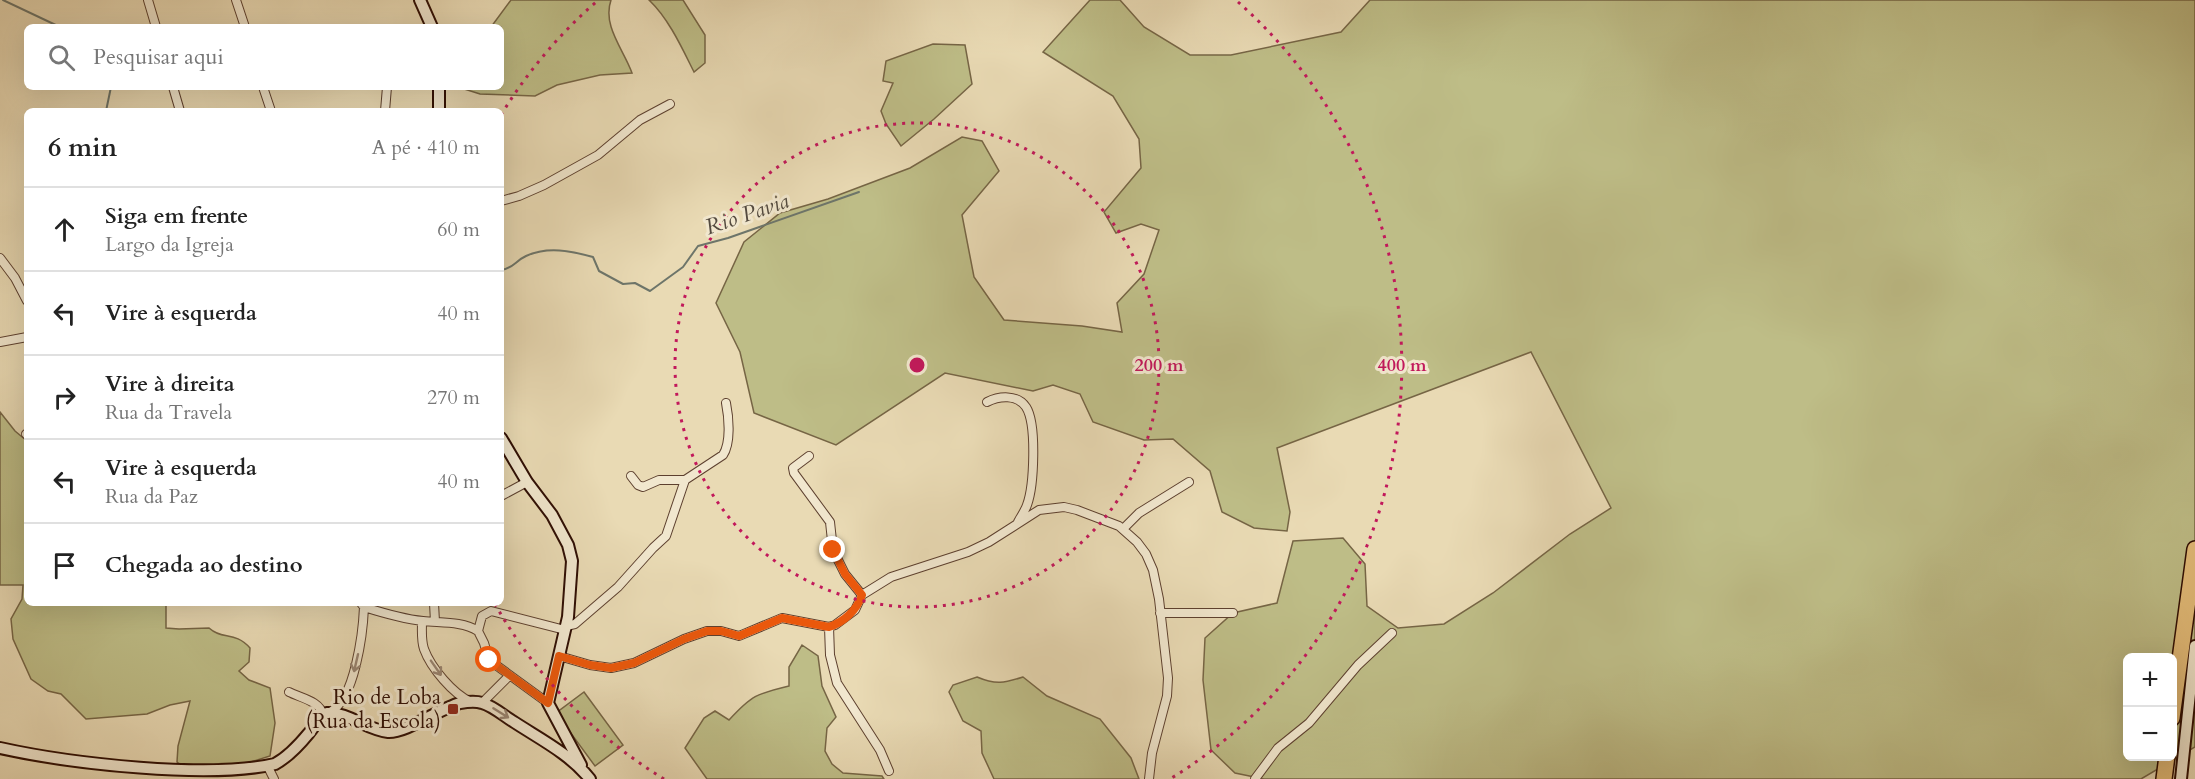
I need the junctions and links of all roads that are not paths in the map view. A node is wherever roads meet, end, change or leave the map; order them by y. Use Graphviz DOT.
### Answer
graph roads {
  1 [pos="148,0"];
  2 [pos="236,0"];
  3 [pos="420,0"];
  4 [pos="155,24"];
  5 [pos="244,24"];
  6 [pos="431,24"];
  7 [pos="174,90"];
  8 [pos="264,90"];
  9 [pos="387,90"];
  10 [pos="439,90"];
  11 [pos="670,104"];
  12 [pos="179,108"];
  13 [pos="270,108"];
  14 [pos="385,108"];
  15 [pos="439,108"];
  16 [pos="504,200"];
  17 [pos="0,258"];
  18 [pos="24,295"];
  19 [pos="24,338"];
  20 [pos="0,342"];
  21 [pos="987,402"];
  22 [pos="726,403"];
  23 [pos="504,443"];
  24 [pos="809,456"];
  25 [pos="631,476"];
  26 [pos="685,480"];
  27 [pos="527,482"];
  28 [pos="1190,482"];
  29 [pos="504,494"];
  30 [pos="1017,523"];
  31 [pos="1123,529"];
  32 [pos="2195,549"];
  33 [pos="862,595"];
  34 [pos="363,606"];
  35 [pos="366,606"];
  36 [pos="434,606"];
  37 [pos="1160,613"];
  38 [pos="1233,613"];
  39 [pos="422,621"];
  40 [pos="435,622"];
  41 [pos="829,627"];
  42 [pos="566,628"];
  43 [pos="478,631"];
  44 [pos="1392,633"];
  45 [pos="2195,646"];
  46 [pos="559,656"];
  47 [pos="509,676"];
  48 [pos="289,692"];
  49 [pos="477,703"];
  50 [pos="548,703"];
  51 [pos="2173,707"];
  52 [pos="327,714"];
  53 [pos="0,748"];
  54 [pos="567,750"];
  55 [pos="2167,761"];
  56 [pos="268,767"];
  57 [pos="889,771"];
  58 [pos="587,775"];
  59 [pos="274,779"];
  60 [pos="1149,779"];
  61 [pos="1255,779"];
  62 [pos="2164,779"];
  63 [pos="2181,779"];
  1 -- 4 [label="street"];
  2 -- 5 [label="street"];
  3 -- 6 [label="street"];
  7 -- 12 [label="street"];
  8 -- 13 [label="street"];
  9 -- 14 [label="street"];
  10 -- 15 [label="street"];
  11 -- 16 [label="street"];
  17 -- 18 [label="street"];
  19 -- 20 [label="street"];
  21 -- 30 [label="street"];
  22 -- 26 [label="street"];
  23 -- 27 [label="street"];
  24 -- 33 [label="street"];
  25 -- 26 [label="street"];
  26 -- 42 [label="street"];
  27 -- 29 [label="street"];
  27 -- 42 [label="street"];
  28 -- 31 [label="street"];
  30 -- 31 [label="street"];
  30 -- 33 [label="street"];
  31 -- 37 [label="street"];
  32 -- 51 [label="highway"];
  33 -- 41 [label="street"];
  34 -- 52 [label="street, one-way"];
  35 -- 39 [label="street"];
  36 -- 40 [label="street"];
  37 -- 38 [label="street"];
  37 -- 60 [label="street"];
  39 -- 40 [label="street"];
  39 -- 49 [label="street, one-way"];
  40 -- 43 [label="street"];
  41 -- 46 [label="street"];
  41 -- 57 [label="street"];
  42 -- 43 [label="street"];
  42 -- 46 [label="street"];
  43 -- 47 [label="street"];
  44 -- 61 [label="street"];
  45 -- 63 [label="street"];
  46 -- 50 [label="street"];
  47 -- 49 [label="street"];
  47 -- 50 [label="street"];
  48 -- 52 [label="street"];
  49 -- 52 [label="street"];
  49 -- 54 [label="street, one-way"];
  50 -- 54 [label="street"];
  52 -- 56 [label="street"];
  53 -- 56 [label="street"];
  54 -- 58 [label="street"];
  55 -- 62 [label="highway"];
  56 -- 59 [label="street"];
}
